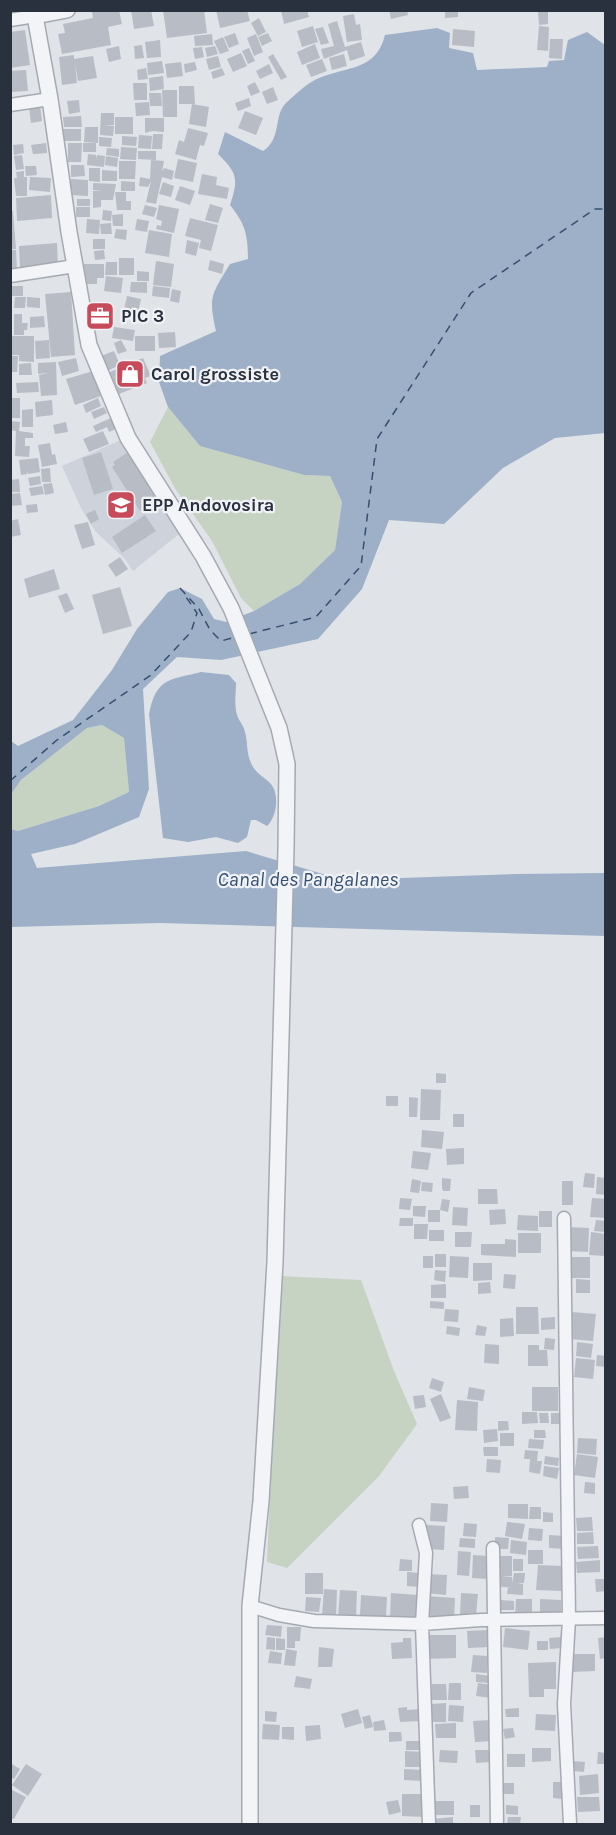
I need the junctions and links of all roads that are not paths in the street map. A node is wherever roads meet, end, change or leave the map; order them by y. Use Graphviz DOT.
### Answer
graph roads {
  1 [pos="67,10"];
  2 [pos="35,13"];
  3 [pos="10,20"];
  4 [pos="50,99"];
  5 [pos="10,105"];
  6 [pos="75,266"];
  7 [pos="10,276"];
  8 [pos="564,1218"];
  9 [pos="419,1524"];
  10 [pos="493,1548"];
  11 [pos="250,1606"];
  12 [pos="606,1618"];
  13 [pos="568,1619"];
  14 [pos="494,1621"];
  15 [pos="422,1624"];
  16 [pos="250,1824"];
  17 [pos="429,1824"];
  18 [pos="497,1824"];
  19 [pos="570,1824"];
  1 -- 2 [label="street"];
  2 -- 3 [label="street"];
  2 -- 4 [label="street"];
  4 -- 5 [label="street"];
  4 -- 6 [label="street"];
  6 -- 7 [label="street"];
  6 -- 11 [label="street"];
  8 -- 13 [label="street"];
  9 -- 15 [label="street"];
  10 -- 14 [label="street"];
  11 -- 15 [label="street"];
  11 -- 16 [label="street"];
  12 -- 13 [label="street"];
  13 -- 14 [label="street"];
  13 -- 19 [label="street"];
  14 -- 15 [label="street"];
  14 -- 18 [label="street"];
  15 -- 17 [label="street"];
}
